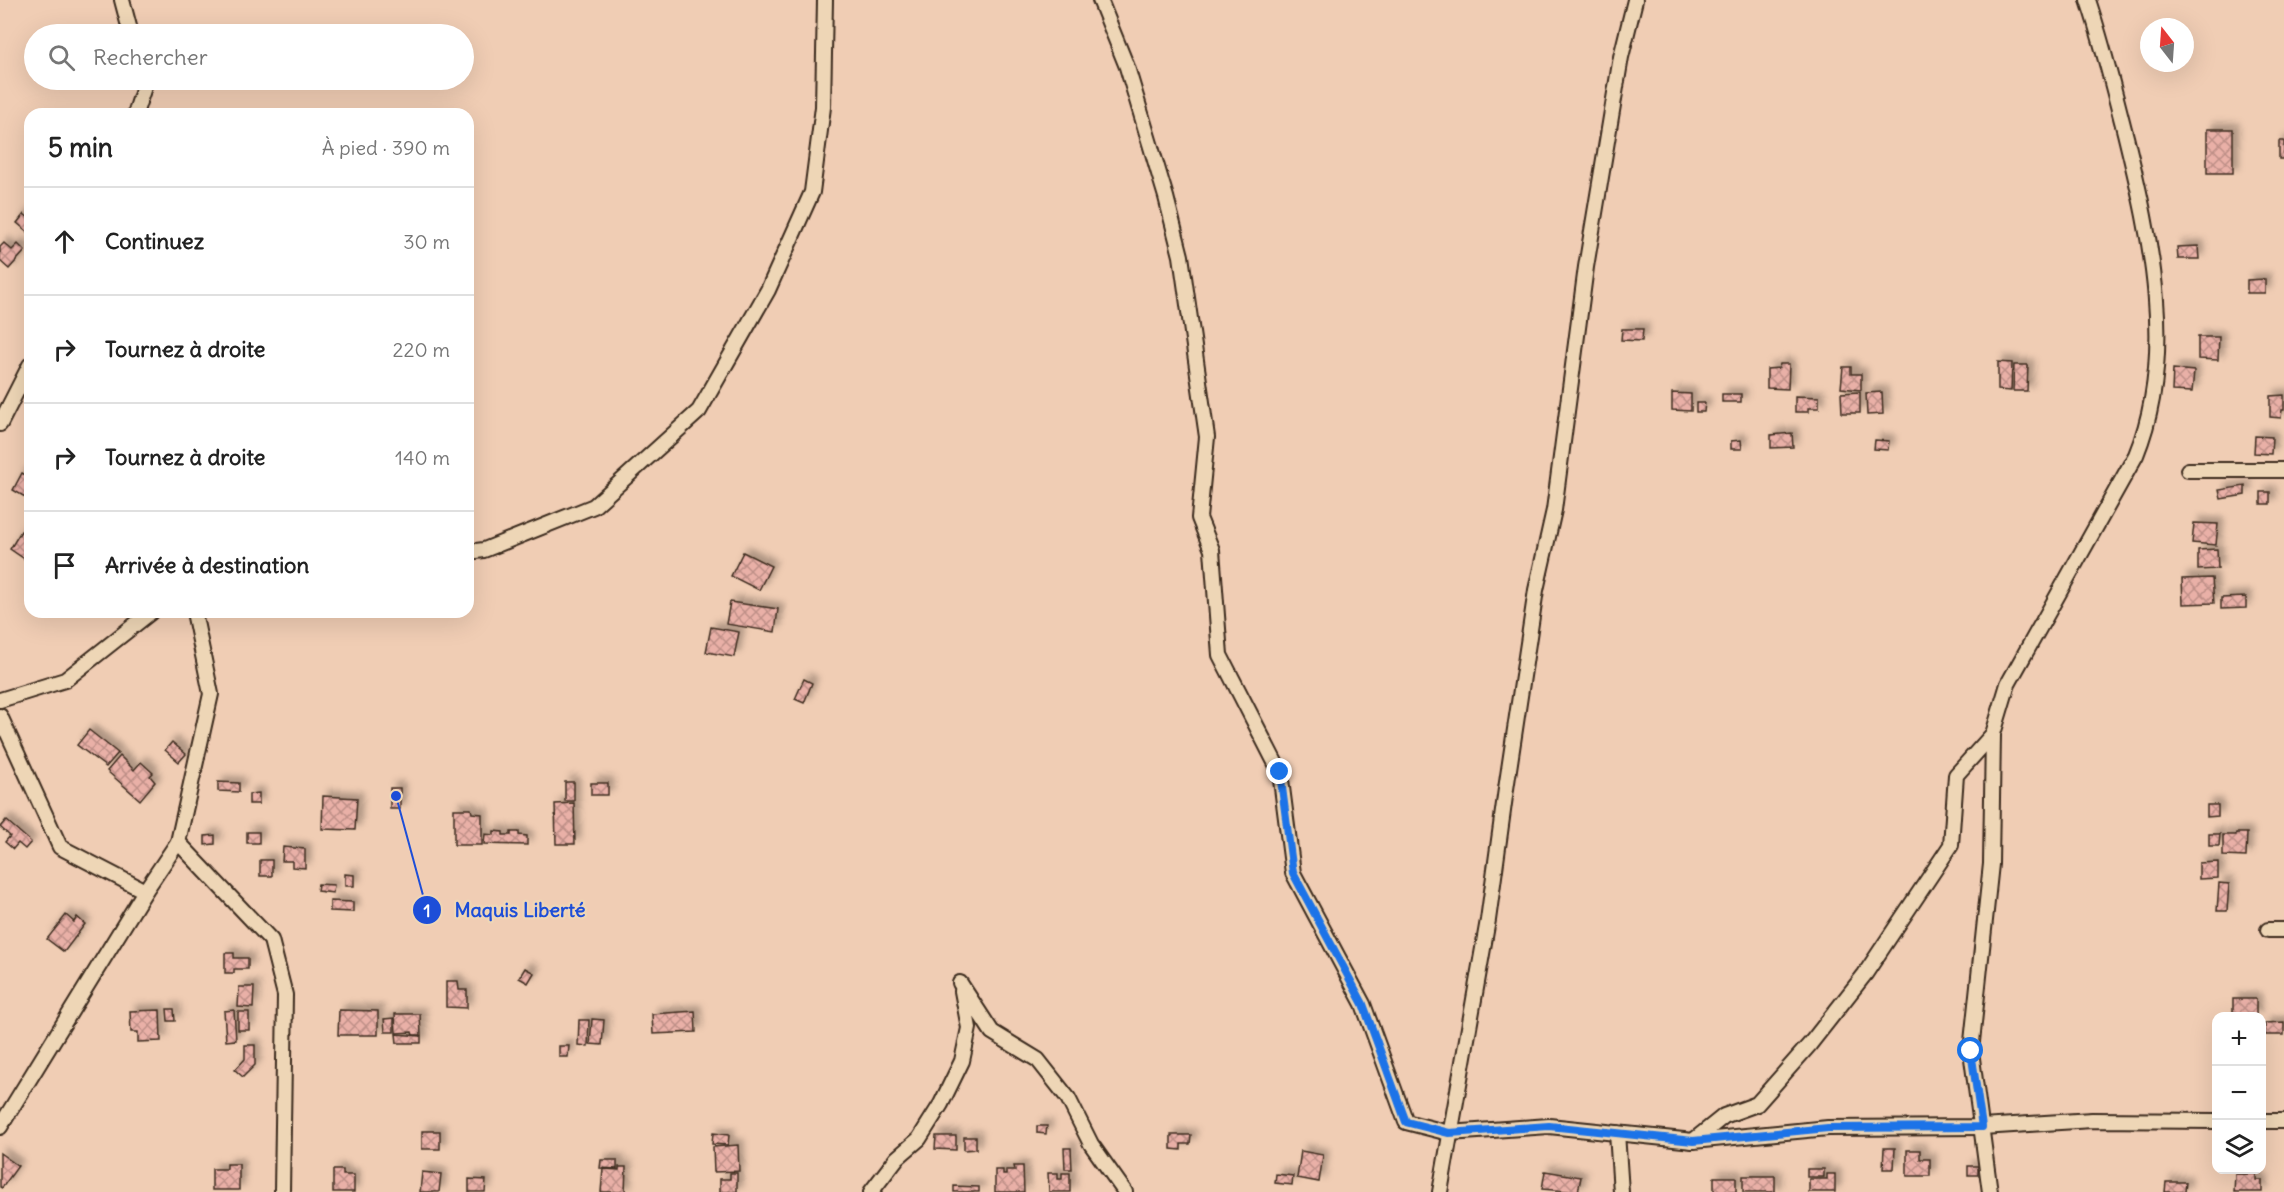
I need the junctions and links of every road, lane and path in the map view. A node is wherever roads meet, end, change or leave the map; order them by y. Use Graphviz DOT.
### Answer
graph roads {
  1 [pos="122,0"];
  2 [pos="825,0"];
  3 [pos="1100,0"];
  4 [pos="1635,0"];
  5 [pos="2088,0"];
  6 [pos="128,24"];
  7 [pos="143,90"];
  8 [pos="137,108"];
  9 [pos="24,377"];
  10 [pos="0,424"];
  11 [pos="2188,470"];
  12 [pos="2284,470"];
  13 [pos="474,551"];
  14 [pos="142,618"];
  15 [pos="195,618"];
  16 [pos="0,700"];
  17 [pos="0,717"];
  18 [pos="1993,734"];
  19 [pos="178,842"];
  20 [pos="145,891"];
  21 [pos="2268,930"];
  22 [pos="2284,930"];
  23 [pos="2212,1121"];
  24 [pos="2266,1121"];
  25 [pos="2284,1121"];
  26 [pos="0,1127"];
  27 [pos="1982,1127"];
  28 [pos="1449,1133"];
  29 [pos="1617,1133"];
  30 [pos="1693,1141"];
  31 [pos="282,1192"];
  32 [pos="871,1192"];
  33 [pos="1125,1192"];
  34 [pos="1440,1192"];
  35 [pos="1621,1192"];
  36 [pos="1990,1192"];
  1 -- 6 [label="street"];
  2 -- 13 [label="street"];
  3 -- 28 [label="street"];
  4 -- 28 [label="street"];
  5 -- 18 [label="street"];
  7 -- 8 [label="street"];
  9 -- 10 [label="street"];
  11 -- 12 [label="street"];
  14 -- 16 [label="street"];
  15 -- 19 [label="street"];
  17 -- 20 [label="street"];
  18 -- 27 [label="street"];
  18 -- 30 [label="street"];
  19 -- 20 [label="street"];
  19 -- 31 [label="street"];
  20 -- 26 [label="street"];
  21 -- 22 [label="street"];
  23 -- 27 [label="street"];
  24 -- 25 [label="street"];
  27 -- 30 [label="street"];
  27 -- 36 [label="street"];
  28 -- 29 [label="street"];
  28 -- 34 [label="street"];
  29 -- 30 [label="street"];
  29 -- 35 [label="street"];
  32 -- 33 [label="street"];
}
